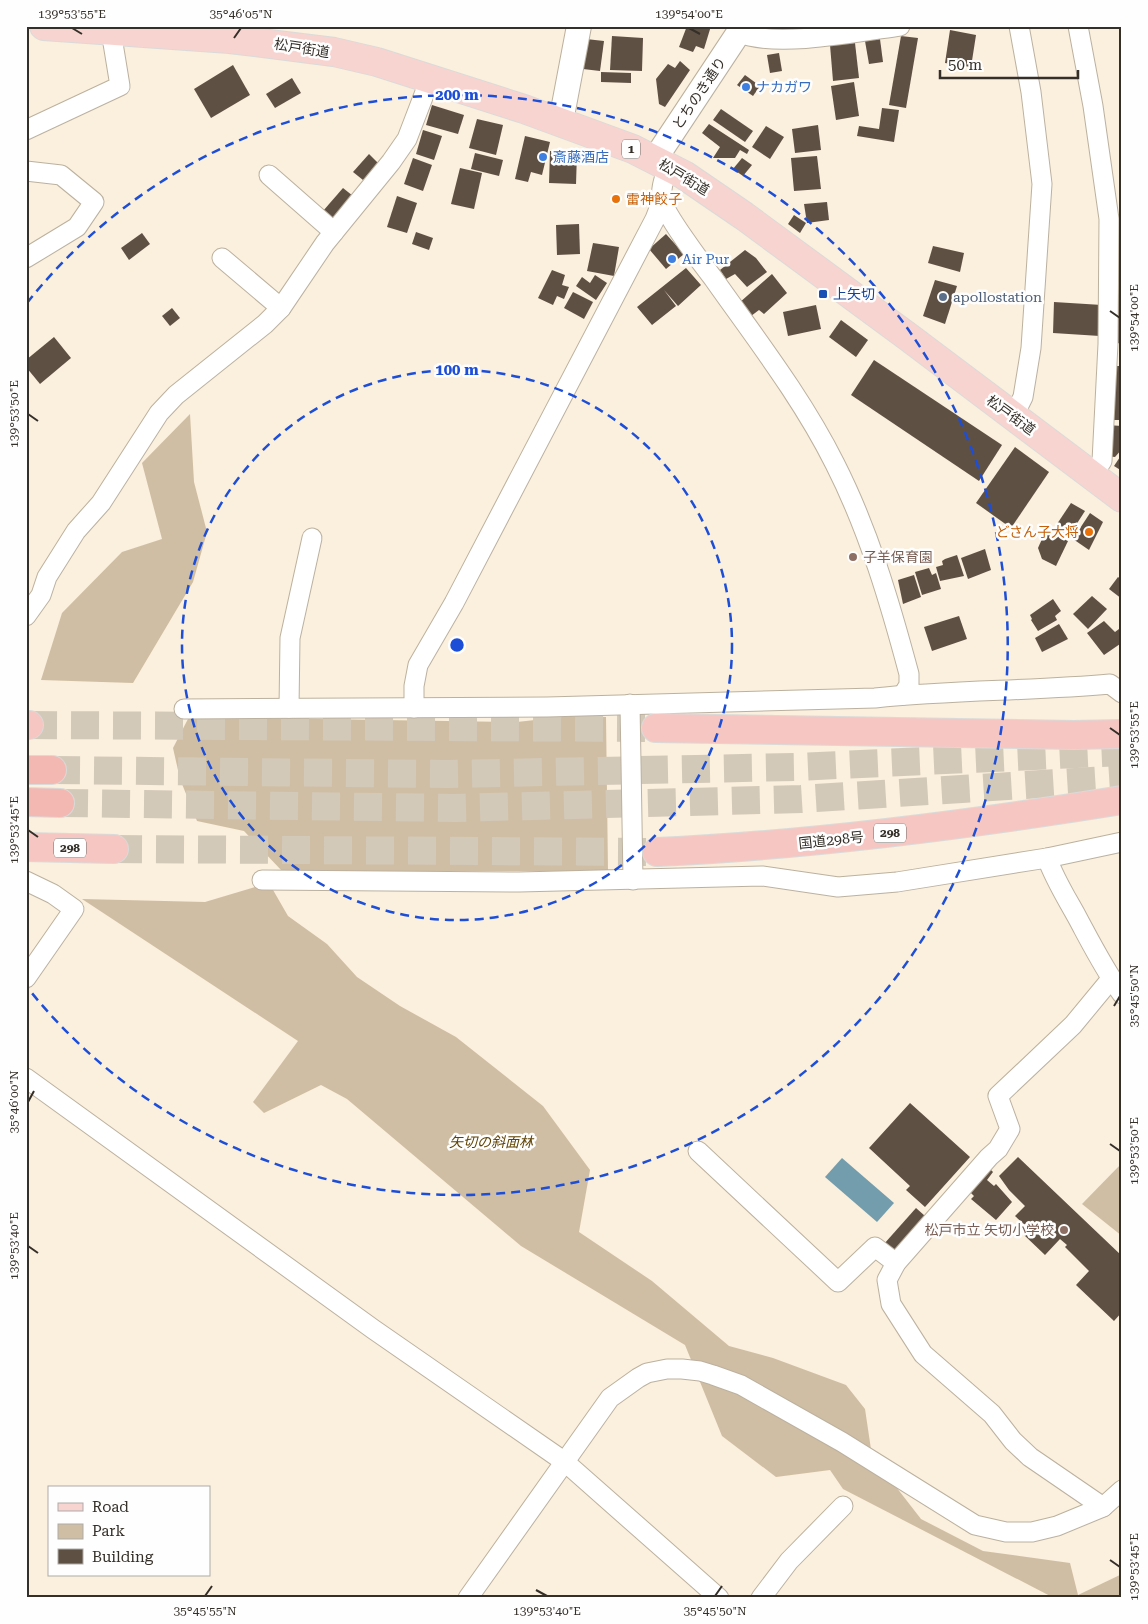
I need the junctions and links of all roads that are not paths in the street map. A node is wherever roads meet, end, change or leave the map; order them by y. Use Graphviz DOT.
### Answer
graph roads {
  1 [pos="44,26"];
  2 [pos="579,26"];
  3 [pos="900,26"];
  4 [pos="1019,26"];
  5 [pos="1078,26"];
  6 [pos="741,30"];
  7 [pos="111,31"];
  8 [pos="430,79"];
  9 [pos="561,121"];
  10 [pos="26,130"];
  11 [pos="661,163"];
  12 [pos="26,171"];
  13 [pos="269,175"];
  14 [pos="662,202"];
  15 [pos="1116,221"];
  16 [pos="334,232"];
  17 [pos="26,258"];
  18 [pos="222,258"];
  19 [pos="281,308"];
  20 [pos="1115,349"];
  21 [pos="1013,417"];
  22 [pos="1092,476"];
  23 [pos="1122,498"];
  24 [pos="312,538"];
  25 [pos="26,616"];
  26 [pos="1116,688"];
  27 [pos="903,695"];
  28 [pos="630,704"];
  29 [pos="289,708"];
  30 [pos="414,708"];
  31 [pos="184,709"];
  32 [pos="656,728"];
  33 [pos="1122,734"];
  34 [pos="1122,800"];
  35 [pos="26,802"];
  36 [pos="60,803"];
  37 [pos="1122,842"];
  38 [pos="26,846"];
  39 [pos="114,849"];
  40 [pos="657,852"];
  41 [pos="1047,858"];
  42 [pos="262,880"];
  43 [pos="633,880"];
  44 [pos="26,881"];
  45 [pos="26,978"];
  46 [pos="1116,980"];
  47 [pos="26,1078"];
  48 [pos="698,1151"];
  49 [pos="896,1263"];
  50 [pos="564,1462"];
  51 [pos="1122,1490"];
  52 [pos="843,1506"];
  53 [pos="1103,1508"];
  54 [pos="468,1598"];
  55 [pos="719,1598"];
  56 [pos="761,1598"];
  1 -- 7 [label="main road, 松戸街道 / 1"];
  2 -- 9 [label="street"];
  3 -- 6 [label="street"];
  4 -- 21 [label="street"];
  5 -- 15 [label="street"];
  6 -- 11 [label="street, とちのき通り"];
  7 -- 8 [label="main road, 松戸街道 / 1"];
  7 -- 10 [label="street"];
  8 -- 9 [label="main road, 松戸街道 / 1"];
  8 -- 16 [label="street"];
  9 -- 11 [label="main road, 松戸街道 / 1"];
  11 -- 14 [label="street"];
  11 -- 21 [label="main road, 松戸街道 / 1"];
  12 -- 17 [label="street"];
  13 -- 16 [label="street"];
  14 -- 27 [label="street"];
  14 -- 30 [label="street"];
  15 -- 20 [label="street"];
  16 -- 19 [label="street"];
  18 -- 19 [label="street"];
  19 -- 25 [label="street"];
  20 -- 22 [label="street"];
  21 -- 22 [label="main road, 松戸街道 / 1"];
  22 -- 23 [label="main road, 松戸街道 / 1"];
  24 -- 29 [label="street"];
  26 -- 27 [label="street"];
  27 -- 28 [label="street"];
  28 -- 30 [label="street"];
  28 -- 43 [label="street"];
  29 -- 30 [label="street"];
  29 -- 31 [label="street"];
  32 -- 33 [label="highway"];
  34 -- 40 [label="highway, 国道298号 / 298"];
  35 -- 36 [label="highway"];
  37 -- 41 [label="street"];
  38 -- 39 [label="highway, 298"];
  41 -- 43 [label="street"];
  41 -- 46 [label="street"];
  42 -- 43 [label="street"];
  44 -- 45 [label="street"];
  46 -- 49 [label="street"];
  47 -- 50 [label="street"];
  48 -- 49 [label="street"];
  49 -- 53 [label="street"];
  50 -- 53 [label="street"];
  50 -- 54 [label="street"];
  50 -- 55 [label="street"];
  51 -- 53 [label="street"];
  52 -- 56 [label="street"];
}
